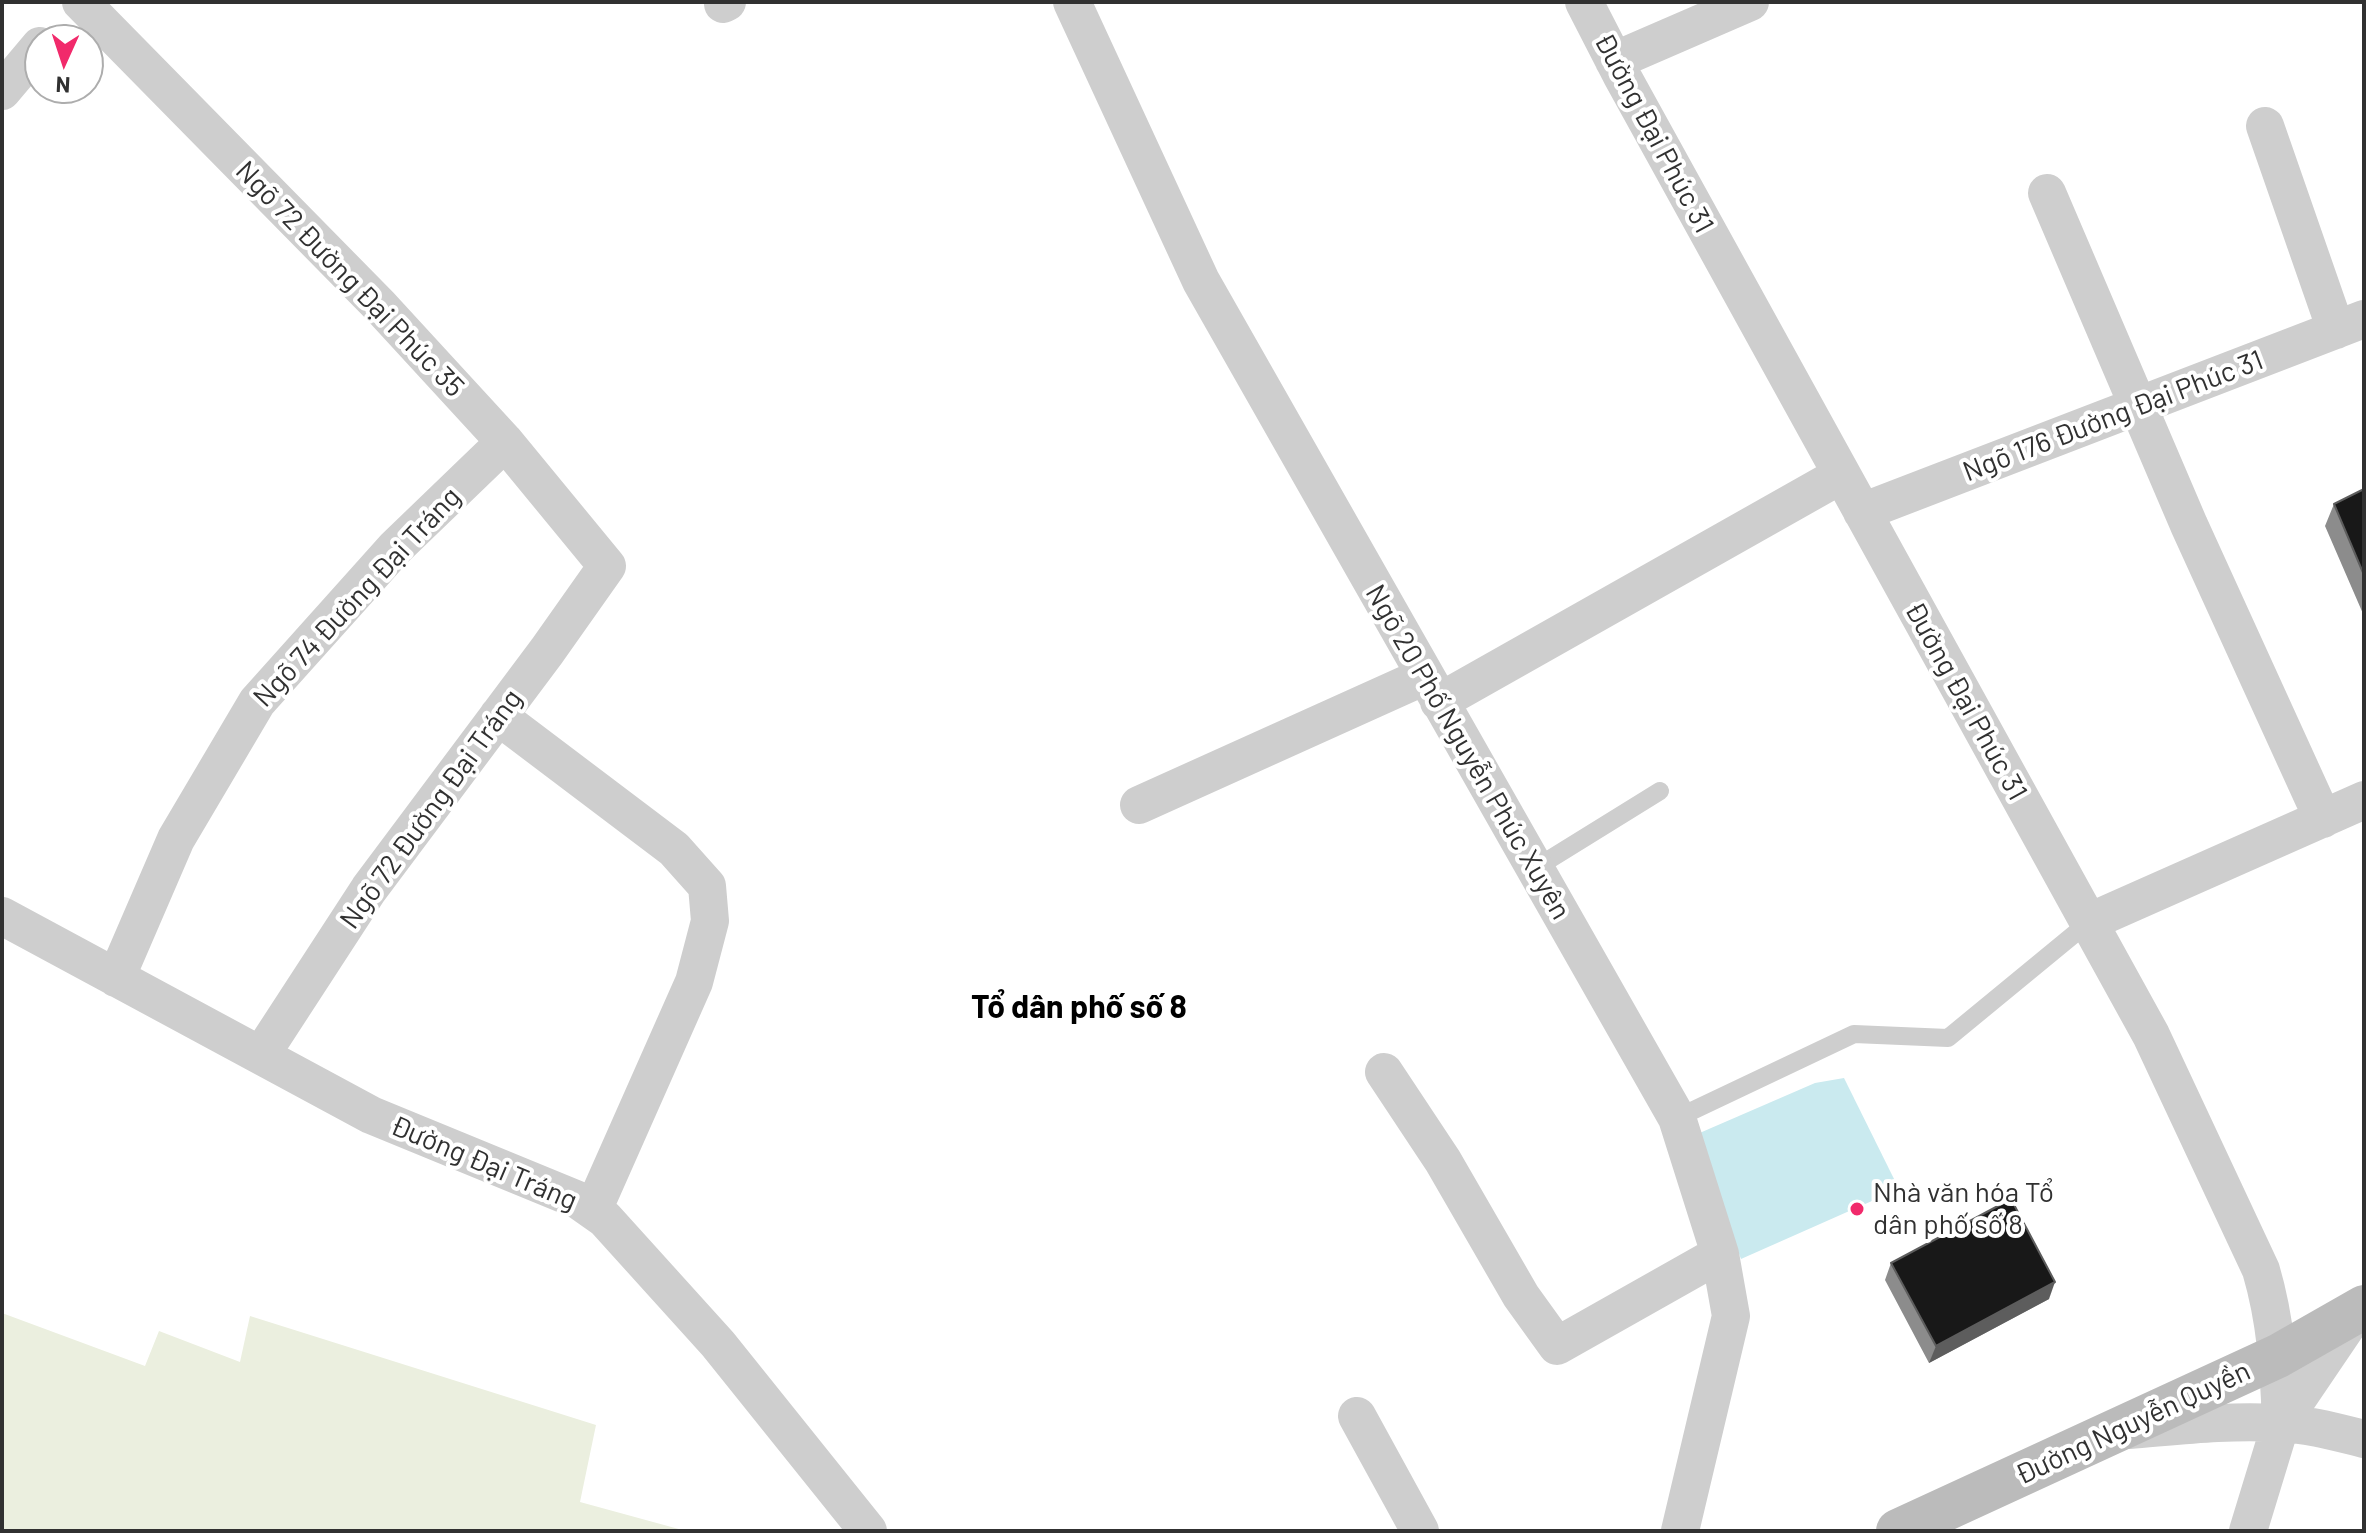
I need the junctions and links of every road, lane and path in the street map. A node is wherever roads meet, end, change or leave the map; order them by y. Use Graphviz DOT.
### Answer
graph roads {
  1 [pos="79,2"];
  2 [pos="1072,2"];
  3 [pos="1584,2"];
  4 [pos="1750,2"];
  5 [pos="59,24"];
  6 [pos="1614,61"];
  7 [pos="24,65"];
  8 [pos="2,91"];
  9 [pos="2265,126"];
  10 [pos="2047,193"];
  11 [pos="2350,324"];
  12 [pos="2138,406"];
  13 [pos="505,442"];
  14 [pos="1841,475"];
  15 [pos="1862,512"];
  16 [pos="607,566"];
  17 [pos="1432,689"];
  18 [pos="498,716"];
  19 [pos="1660,791"];
  20 [pos="2364,800"];
  21 [pos="1139,805"];
  22 [pos="2323,819"];
  23 [pos="1534,869"];
  24 [pos="2,916"];
  25 [pos="2089,922"];
  26 [pos="116,978"];
  27 [pos="261,1055"];
  28 [pos="1384,1072"];
  29 [pos="1677,1118"];
  30 [pos="593,1210"];
  31 [pos="1720,1254"];
  32 [pos="2362,1308"];
  33 [pos="2278,1356"];
  34 [pos="1357,1416"];
  35 [pos="2281,1423"];
  36 [pos="2113,1432"];
  37 [pos="2364,1439"];
  38 [pos="868,1531"];
  39 [pos="1420,1531"];
  40 [pos="1680,1531"];
  41 [pos="1898,1531"];
  42 [pos="2248,1531"];
  1 -- 5 [label="street"];
  1 -- 13 [label="street, Ngõ 72 Đường Đại Phúc 35"];
  2 -- 17 [label="street, Ngõ 20 Phố Nguyễn Phúc Xuyên"];
  3 -- 6 [label="street, Đường Đại Phúc 31"];
  4 -- 6 [label="street"];
  6 -- 14 [label="street, Đường Đại Phúc 31"];
  7 -- 8 [label="street"];
  9 -- 11 [label="street"];
  10 -- 12 [label="street"];
  11 -- 12 [label="street, Ngõ 176 Đường Đại Phúc 31"];
  12 -- 15 [label="street, Ngõ 176 Đường Đại Phúc 31"];
  12 -- 22 [label="street"];
  13 -- 16 [label="street, Ngõ 72 Đường Đại Phúc 35"];
  13 -- 26 [label="street, Ngõ 74 Đường Đại Tráng"];
  14 -- 15 [label="street, Đường Đại Phúc 31"];
  14 -- 17 [label="street"];
  15 -- 25 [label="street, Đường Đại Phúc 31"];
  16 -- 18 [label="street, Ngõ 72 Đường Đại Tráng"];
  17 -- 21 [label="street"];
  17 -- 23 [label="street, Ngõ 20 Phố Nguyễn Phúc Xuyên"];
  18 -- 27 [label="street, Ngõ 72 Đường Đại Tráng"];
  18 -- 30 [label="street"];
  19 -- 23 [label="lane"];
  20 -- 22 [label="street"];
  22 -- 25 [label="street"];
  23 -- 29 [label="street, Ngõ 20 Phố Nguyễn Phúc Xuyên"];
  24 -- 26 [label="street, Đường Đại Tráng"];
  25 -- 29 [label="lane"];
  25 -- 33 [label="street, Đường Đại Phúc 31"];
  26 -- 27 [label="street, Đường Đại Tráng"];
  27 -- 30 [label="street, Đường Đại Tráng"];
  28 -- 31 [label="street"];
  29 -- 31 [label="street, Ngõ 20 Phố Nguyễn Phúc Xuyên"];
  30 -- 38 [label="street, Đường Đại Tráng"];
  31 -- 40 [label="street, Ngõ 20 Phố Nguyễn Phúc Xuyên"];
  32 -- 33 [label="street, Đường Nguyễn Quyền"];
  32 -- 35 [label="street"];
  33 -- 35 [label="street, Đường Đại Phúc 31"];
  33 -- 36 [label="street, Đường Nguyễn Quyền"];
  34 -- 39 [label="street"];
  35 -- 36 [label="street"];
  35 -- 37 [label="street"];
  35 -- 42 [label="street"];
  36 -- 41 [label="street, Đường Nguyễn Quyền"];
}
